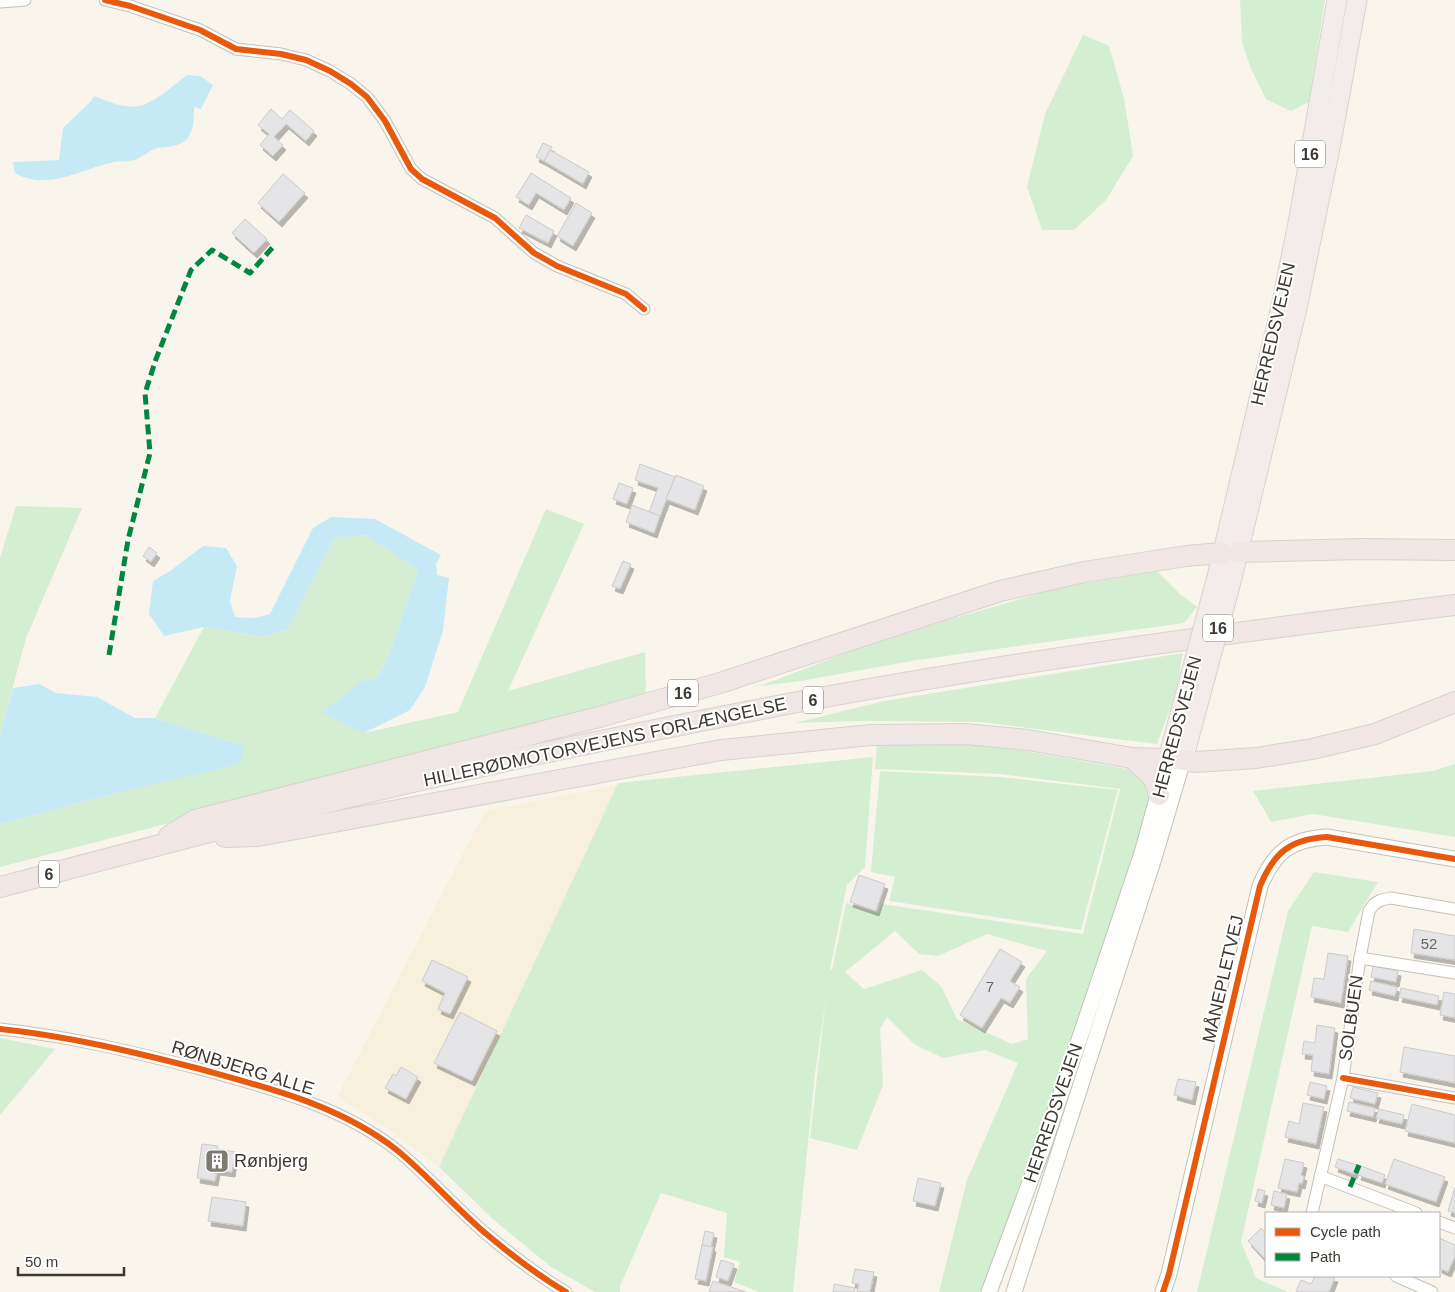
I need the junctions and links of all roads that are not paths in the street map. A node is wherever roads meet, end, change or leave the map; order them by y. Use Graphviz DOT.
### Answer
graph roads {
  1 [pos="25,0"];
  2 [pos="105,0"];
  3 [pos="1337,0"];
  4 [pos="1356,0"];
  5 [pos="0,2"];
  6 [pos="644,309"];
  7 [pos="1455,550"];
  8 [pos="1231,553"];
  9 [pos="1224,578"];
  10 [pos="1455,605"];
  11 [pos="1455,702"];
  12 [pos="1132,758"];
  13 [pos="1176,760"];
  14 [pos="1159,795"];
  15 [pos="180,840"];
  16 [pos="149,848"];
  17 [pos="1455,860"];
  18 [pos="0,887"];
  19 [pos="1455,909"];
  20 [pos="1360,958"];
  21 [pos="1455,973"];
  22 [pos="0,1029"];
  23 [pos="1343,1078"];
  24 [pos="1455,1098"];
  25 [pos="1320,1176"];
  26 [pos="1312,1212"];
  27 [pos="1413,1212"];
  28 [pos="1440,1222"];
  29 [pos="1455,1228"];
  30 [pos="1398,1277"];
  31 [pos="990,1288"];
  32 [pos="566,1292"];
  33 [pos="1009,1292"];
  34 [pos="1014,1292"];
  35 [pos="1163,1292"];
  36 [pos="1432,1292"];
  1 -- 5 [label="street"];
  2 -- 6 [label="street"];
  3 -- 8 [label="main road, HERREDSVEJEN / 16"];
  4 -- 8 [label="main road, HERREDSVEJEN / 16"];
  7 -- 8 [label="highway"];
  8 -- 9 [label="main road, HERREDSVEJEN / 16"];
  8 -- 16 [label="highway, 16"];
  9 -- 13 [label="main road, HERREDSVEJEN / 16, bridge"];
  9 -- 13 [label="main road, HERREDSVEJEN, bridge"];
  10 -- 15 [label="highway, HILLERØDMOTORVEJENS FORLÆNGELSE / 6"];
  11 -- 13 [label="highway"];
  12 -- 13 [label="highway"];
  12 -- 14 [label="highway"];
  12 -- 15 [label="highway"];
  13 -- 14 [label="street, HERREDSVEJEN"];
  13 -- 34 [label="street, HERREDSVEJEN"];
  14 -- 31 [label="street, HERREDSVEJEN"];
  15 -- 16 [label="highway, HILLERØDMOTORVEJENS FORLÆNGELSE / 6"];
  16 -- 18 [label="highway, HILLERØDMOTORVEJENS FORLÆNGELSE / 6"];
  17 -- 35 [label="street, MÅNEPLETVEJ"];
  19 -- 20 [label="street, SOLBUEN"];
  20 -- 21 [label="street, SOLBUEN"];
  20 -- 23 [label="street, SOLBUEN"];
  22 -- 32 [label="street, RØNBJERG ALLE"];
  23 -- 24 [label="street, SOLBUEN"];
  23 -- 25 [label="street, SOLBUEN"];
  25 -- 26 [label="street, SOLBUEN"];
  25 -- 27 [label="street"];
  28 -- 29 [label="street"];
  30 -- 36 [label="street"];
  31 -- 33 [label="street"];
}
